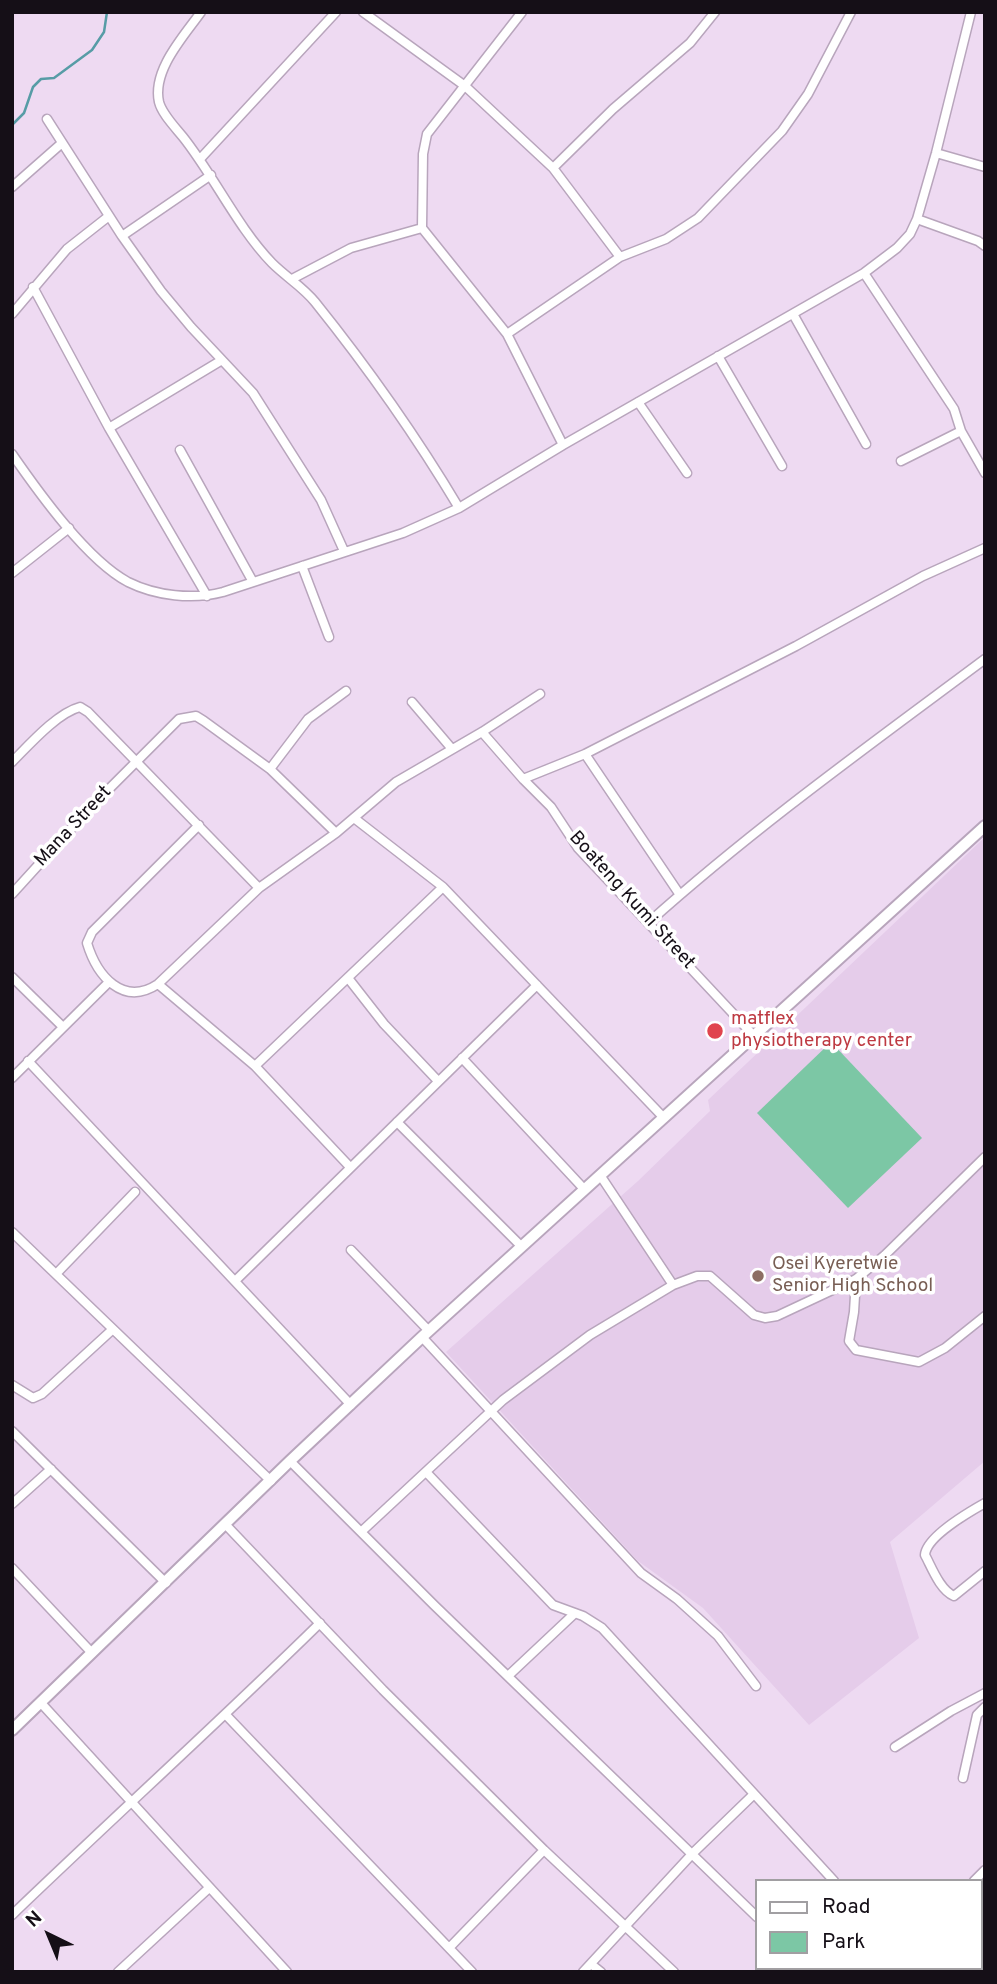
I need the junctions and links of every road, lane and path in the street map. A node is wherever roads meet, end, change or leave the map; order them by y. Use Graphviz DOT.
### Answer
graph roads {
  1 [pos="201,12"];
  2 [pos="336,12"];
  3 [pos="363,12"];
  4 [pos="522,12"];
  5 [pos="715,12"];
  6 [pos="851,12"];
  7 [pos="971,12"];
  8 [pos="465,86"];
  9 [pos="47,119"];
  10 [pos="62,143"];
  11 [pos="936,153"];
  12 [pos="200,159"];
  13 [pos="553,167"];
  14 [pos="985,167"];
  15 [pos="211,175"];
  16 [pos="12,187"];
  17 [pos="109,216"];
  18 [pos="917,219"];
  19 [pos="422,229"];
  20 [pos="122,236"];
  21 [pos="985,246"];
  22 [pos="620,257"];
  23 [pos="864,273"];
  24 [pos="292,279"];
  25 [pos="33,287"];
  26 [pos="12,314"];
  27 [pos="793,314"];
  28 [pos="507,334"];
  29 [pos="718,356"];
  30 [pos="222,360"];
  31 [pos="638,402"];
  32 [pos="109,428"];
  33 [pos="961,431"];
  34 [pos="866,444"];
  35 [pos="563,445"];
  36 [pos="180,450"];
  37 [pos="12,454"];
  38 [pos="901,461"];
  39 [pos="782,466"];
  40 [pos="687,473"];
  41 [pos="985,473"];
  42 [pos="459,508"];
  43 [pos="69,528"];
  44 [pos="985,548"];
  45 [pos="344,551"];
  46 [pos="302,566"];
  47 [pos="12,573"];
  48 [pos="254,582"];
  49 [pos="207,596"];
  50 [pos="329,637"];
  51 [pos="985,659"];
  52 [pos="346,691"];
  53 [pos="540,694"];
  54 [pos="412,702"];
  55 [pos="482,732"];
  56 [pos="452,749"];
  57 [pos="585,754"];
  58 [pos="136,761"];
  59 [pos="12,762"];
  60 [pos="270,769"];
  61 [pos="523,779"];
  62 [pos="354,818"];
  63 [pos="199,825"];
  64 [pos="985,826"];
  65 [pos="336,833"];
  66 [pos="443,887"];
  67 [pos="259,888"];
  68 [pos="12,894"];
  69 [pos="680,895"];
  70 [pos="648,923"];
  71 [pos="12,977"];
  72 [pos="348,978"];
  73 [pos="109,982"];
  74 [pos="158,984"];
  75 [pos="537,985"];
  76 [pos="64,1027"];
  77 [pos="755,1037"];
  78 [pos="463,1058"];
  79 [pos="28,1062"];
  80 [pos="255,1066"];
  81 [pos="12,1078"];
  82 [pos="438,1081"];
  83 [pos="664,1118"];
  84 [pos="397,1122"];
  85 [pos="985,1157"];
  86 [pos="349,1167"];
  87 [pos="600,1175"];
  88 [pos="584,1189"];
  89 [pos="135,1192"];
  90 [pos="12,1232"];
  91 [pos="521,1246"];
  92 [pos="351,1250"];
  93 [pos="56,1274"];
  94 [pos="856,1279"];
  95 [pos="235,1281"];
  96 [pos="673,1285"];
  97 [pos="985,1316"];
  98 [pos="113,1329"];
  99 [pos="426,1334"];
  100 [pos="12,1385"];
  101 [pos="351,1405"];
  102 [pos="491,1413"];
  103 [pos="12,1431"];
  104 [pos="290,1461"];
  105 [pos="51,1469"];
  106 [pos="426,1472"];
  107 [pos="271,1481"];
  108 [pos="985,1503"];
  109 [pos="12,1504"];
  110 [pos="226,1525"];
  111 [pos="362,1531"];
  112 [pos="12,1568"];
  113 [pos="985,1571"];
  114 [pos="166,1583"];
  115 [pos="574,1614"];
  116 [pos="320,1623"];
  117 [pos="92,1653"];
  118 [pos="508,1676"];
  119 [pos="756,1686"];
  120 [pos="985,1693"];
  121 [pos="41,1703"];
  122 [pos="985,1707"];
  123 [pos="226,1715"];
  124 [pos="12,1730"];
  125 [pos="895,1746"];
  126 [pos="962,1778"];
  127 [pos="753,1795"];
  128 [pos="131,1800"];
  129 [pos="544,1850"];
  130 [pos="693,1853"];
  131 [pos="832,1879"];
  132 [pos="209,1888"];
  133 [pos="12,1915"];
  134 [pos="755,1915"];
  135 [pos="625,1926"];
  136 [pos="450,1947"];
  137 [pos="591,1964"];
  138 [pos="118,1972"];
  139 [pos="287,1972"];
  140 [pos="472,1972"];
  141 [pos="583,1972"];
  142 [pos="601,1972"];
  143 [pos="674,1972"];
  1 -- 12 [label="street"];
  2 -- 12 [label="street"];
  3 -- 8 [label="street"];
  4 -- 8 [label="street"];
  5 -- 13 [label="street"];
  6 -- 22 [label="street"];
  7 -- 11 [label="street"];
  8 -- 13 [label="street"];
  8 -- 19 [label="street"];
  9 -- 10 [label="street"];
  10 -- 16 [label="street"];
  10 -- 17 [label="street"];
  11 -- 14 [label="street"];
  11 -- 18 [label="street"];
  12 -- 15 [label="street"];
  13 -- 22 [label="street"];
  15 -- 20 [label="street"];
  15 -- 24 [label="street"];
  17 -- 20 [label="street"];
  17 -- 25 [label="street"];
  18 -- 21 [label="street"];
  18 -- 23 [label="street"];
  19 -- 24 [label="street"];
  19 -- 28 [label="street"];
  20 -- 30 [label="street"];
  22 -- 28 [label="street"];
  23 -- 27 [label="street"];
  23 -- 33 [label="street"];
  24 -- 42 [label="street"];
  25 -- 26 [label="street"];
  25 -- 32 [label="street"];
  27 -- 29 [label="street"];
  27 -- 34 [label="street"];
  28 -- 35 [label="street"];
  29 -- 31 [label="street"];
  29 -- 39 [label="street"];
  30 -- 32 [label="street"];
  30 -- 45 [label="street"];
  31 -- 35 [label="street"];
  31 -- 40 [label="street"];
  32 -- 49 [label="street"];
  33 -- 38 [label="street"];
  33 -- 41 [label="street"];
  35 -- 42 [label="street"];
  36 -- 48 [label="street"];
  37 -- 43 [label="street"];
  42 -- 45 [label="street"];
  43 -- 47 [label="street"];
  43 -- 49 [label="street"];
  44 -- 57 [label="street"];
  45 -- 46 [label="street"];
  46 -- 48 [label="street"];
  46 -- 50 [label="street"];
  48 -- 49 [label="street"];
  51 -- 69 [label="street"];
  52 -- 60 [label="street"];
  53 -- 55 [label="street"];
  54 -- 56 [label="street"];
  55 -- 56 [label="street"];
  55 -- 61 [label="street, Boateng Kumi Street"];
  56 -- 62 [label="street"];
  57 -- 61 [label="street"];
  57 -- 69 [label="street"];
  58 -- 59 [label="street"];
  58 -- 60 [label="street, Mana Street"];
  58 -- 63 [label="street"];
  58 -- 68 [label="street, Mana Street"];
  60 -- 65 [label="street, Mana Street"];
  61 -- 70 [label="street, Boateng Kumi Street"];
  62 -- 65 [label="street"];
  62 -- 66 [label="street"];
  63 -- 67 [label="street"];
  63 -- 73 [label="street"];
  64 -- 77 [label="street"];
  65 -- 67 [label="street"];
  66 -- 72 [label="street"];
  66 -- 75 [label="street"];
  67 -- 74 [label="street"];
  69 -- 70 [label="street"];
  70 -- 77 [label="street, Boateng Kumi Street"];
  71 -- 76 [label="street"];
  72 -- 80 [label="street"];
  72 -- 82 [label="street"];
  73 -- 74 [label="street"];
  73 -- 76 [label="street"];
  74 -- 80 [label="street"];
  75 -- 78 [label="street"];
  75 -- 83 [label="street"];
  76 -- 79 [label="street"];
  77 -- 83 [label="street"];
  78 -- 82 [label="street"];
  78 -- 88 [label="street"];
  79 -- 81 [label="street"];
  79 -- 95 [label="street"];
  80 -- 86 [label="street"];
  82 -- 84 [label="street"];
  83 -- 87 [label="street"];
  84 -- 86 [label="street"];
  84 -- 91 [label="street"];
  85 -- 94 [label="street"];
  86 -- 95 [label="street"];
  87 -- 88 [label="street"];
  87 -- 96 [label="street"];
  88 -- 91 [label="street"];
  89 -- 93 [label="street"];
  90 -- 93 [label="street"];
  91 -- 99 [label="street"];
  92 -- 99 [label="street"];
  93 -- 98 [label="street"];
  94 -- 96 [label="street"];
  94 -- 97 [label="street"];
  95 -- 101 [label="street"];
  96 -- 102 [label="street"];
  98 -- 100 [label="street"];
  98 -- 107 [label="street"];
  99 -- 101 [label="street"];
  99 -- 102 [label="street"];
  101 -- 104 [label="street"];
  102 -- 106 [label="street"];
  102 -- 119 [label="street"];
  103 -- 105 [label="street"];
  104 -- 107 [label="street"];
  104 -- 111 [label="street"];
  105 -- 109 [label="street"];
  105 -- 114 [label="street"];
  106 -- 111 [label="street"];
  106 -- 115 [label="street"];
  107 -- 110 [label="street"];
  108 -- 113 [label="street"];
  110 -- 114 [label="street"];
  110 -- 116 [label="street"];
  111 -- 118 [label="street"];
  112 -- 117 [label="street"];
  114 -- 117 [label="street"];
  115 -- 118 [label="street"];
  115 -- 127 [label="street"];
  116 -- 123 [label="street"];
  116 -- 129 [label="street"];
  117 -- 121 [label="street"];
  118 -- 130 [label="street"];
  120 -- 125 [label="street"];
  121 -- 124 [label="street"];
  121 -- 128 [label="street"];
  122 -- 126 [label="street"];
  123 -- 128 [label="street"];
  123 -- 136 [label="street"];
  127 -- 130 [label="street"];
  127 -- 131 [label="street"];
  128 -- 132 [label="street"];
  128 -- 133 [label="street"];
  129 -- 135 [label="street"];
  129 -- 136 [label="street"];
  130 -- 134 [label="street"];
  130 -- 135 [label="street"];
  132 -- 138 [label="street"];
  132 -- 139 [label="street"];
  135 -- 137 [label="street"];
  135 -- 143 [label="street"];
  136 -- 140 [label="street"];
  137 -- 141 [label="street"];
  137 -- 142 [label="street"];
}
